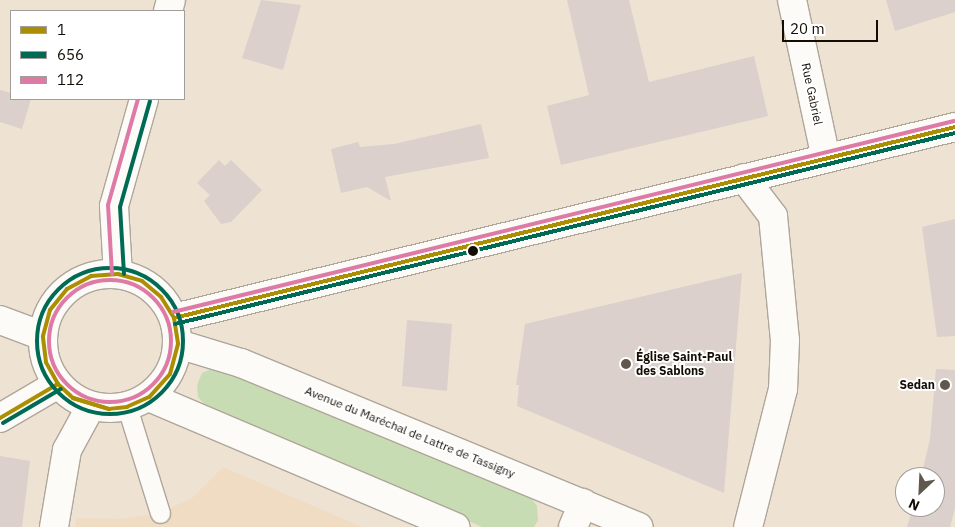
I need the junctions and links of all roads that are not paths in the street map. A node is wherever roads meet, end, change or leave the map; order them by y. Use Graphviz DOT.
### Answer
graph roads {
  1 [pos="792,0"];
  2 [pos="144,100"];
  3 [pos="955,127"];
  4 [pos="826,158"];
  5 [pos="744,178"];
  6 [pos="118,274"];
  7 [pos="0,320"];
  8 [pos="176,331"];
  9 [pos="42,336"];
  10 [pos="58,384"];
  11 [pos="138,402"];
  12 [pos="91,406"];
  13 [pos="0,418"];
  14 [pos="160,513"];
  15 [pos="578,515"];
  16 [pos="54,527"];
  17 [pos="456,527"];
  18 [pos="639,527"];
  19 [pos="748,527"];
  1 -- 4 [label="street, Rue Gabriel"];
  2 -- 6 [label="street"];
  3 -- 4 [label="street"];
  4 -- 5 [label="street"];
  5 -- 8 [label="street"];
  5 -- 19 [label="street"];
  6 -- 8 [label="street"];
  6 -- 9 [label="street"];
  7 -- 9 [label="street"];
  8 -- 11 [label="street"];
  8 -- 15 [label="street, Avenue du Maréchal de Lattre de Tassigny"];
  9 -- 10 [label="street"];
  10 -- 12 [label="street"];
  10 -- 13 [label="street"];
  11 -- 12 [label="street"];
  11 -- 14 [label="lane"];
  11 -- 17 [label="street"];
  12 -- 16 [label="street"];
  15 -- 18 [label="street, Avenue du Maréchal de Lattre de Tassigny"];
}
